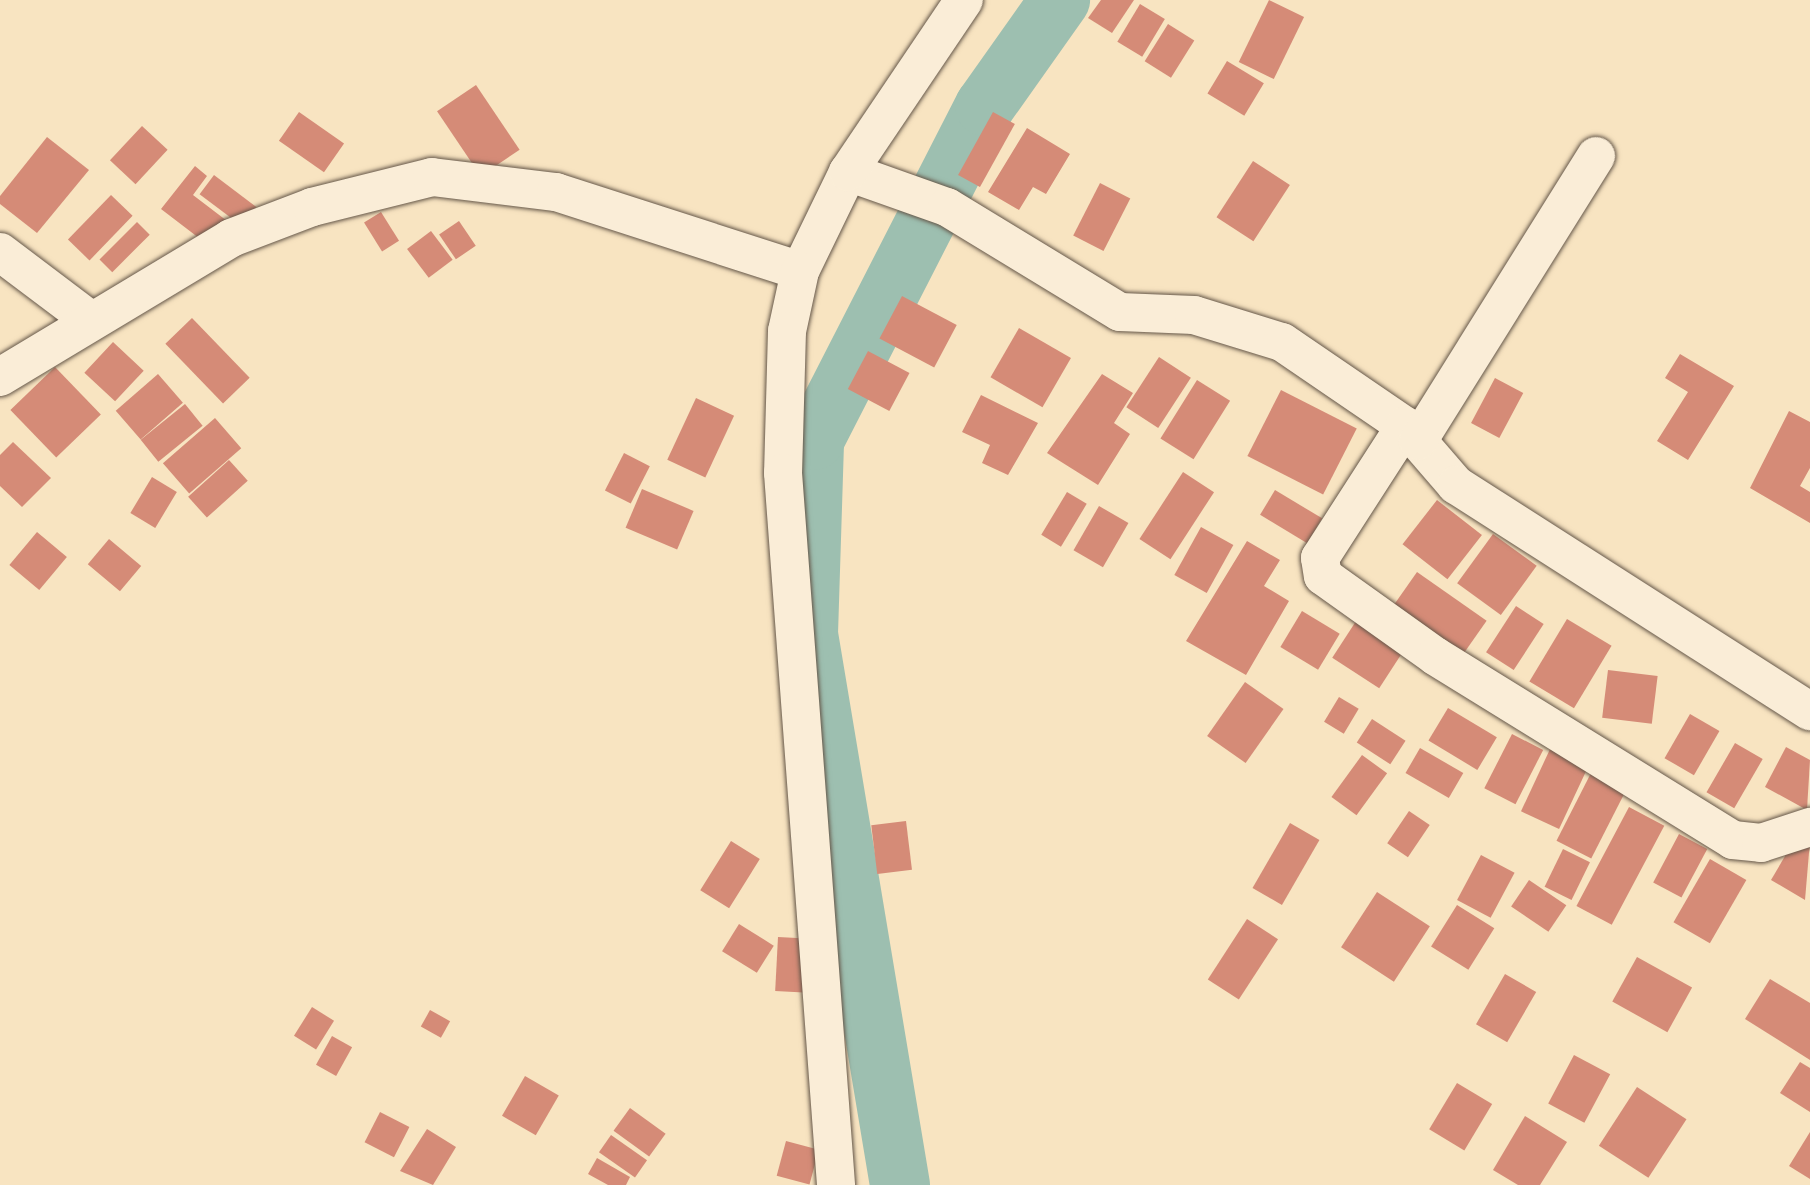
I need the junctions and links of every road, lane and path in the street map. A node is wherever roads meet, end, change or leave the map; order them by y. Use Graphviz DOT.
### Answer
graph roads {
  1 [pos="964,0"];
  2 [pos="1596,156"];
  3 [pos="865,178"];
  4 [pos="0,252"];
  5 [pos="800,271"];
  6 [pos="89,319"];
  7 [pos="0,377"];
  8 [pos="1412,434"];
  9 [pos="1810,711"];
  10 [pos="1810,827"];
  11 [pos="836,1185"];
  1 -- 3 [label="street"];
  2 -- 8 [label="street"];
  3 -- 5 [label="street"];
  3 -- 8 [label="street"];
  4 -- 6 [label="street"];
  5 -- 6 [label="street"];
  5 -- 11 [label="street"];
  6 -- 7 [label="street"];
  8 -- 9 [label="street"];
  8 -- 10 [label="street"];
}
